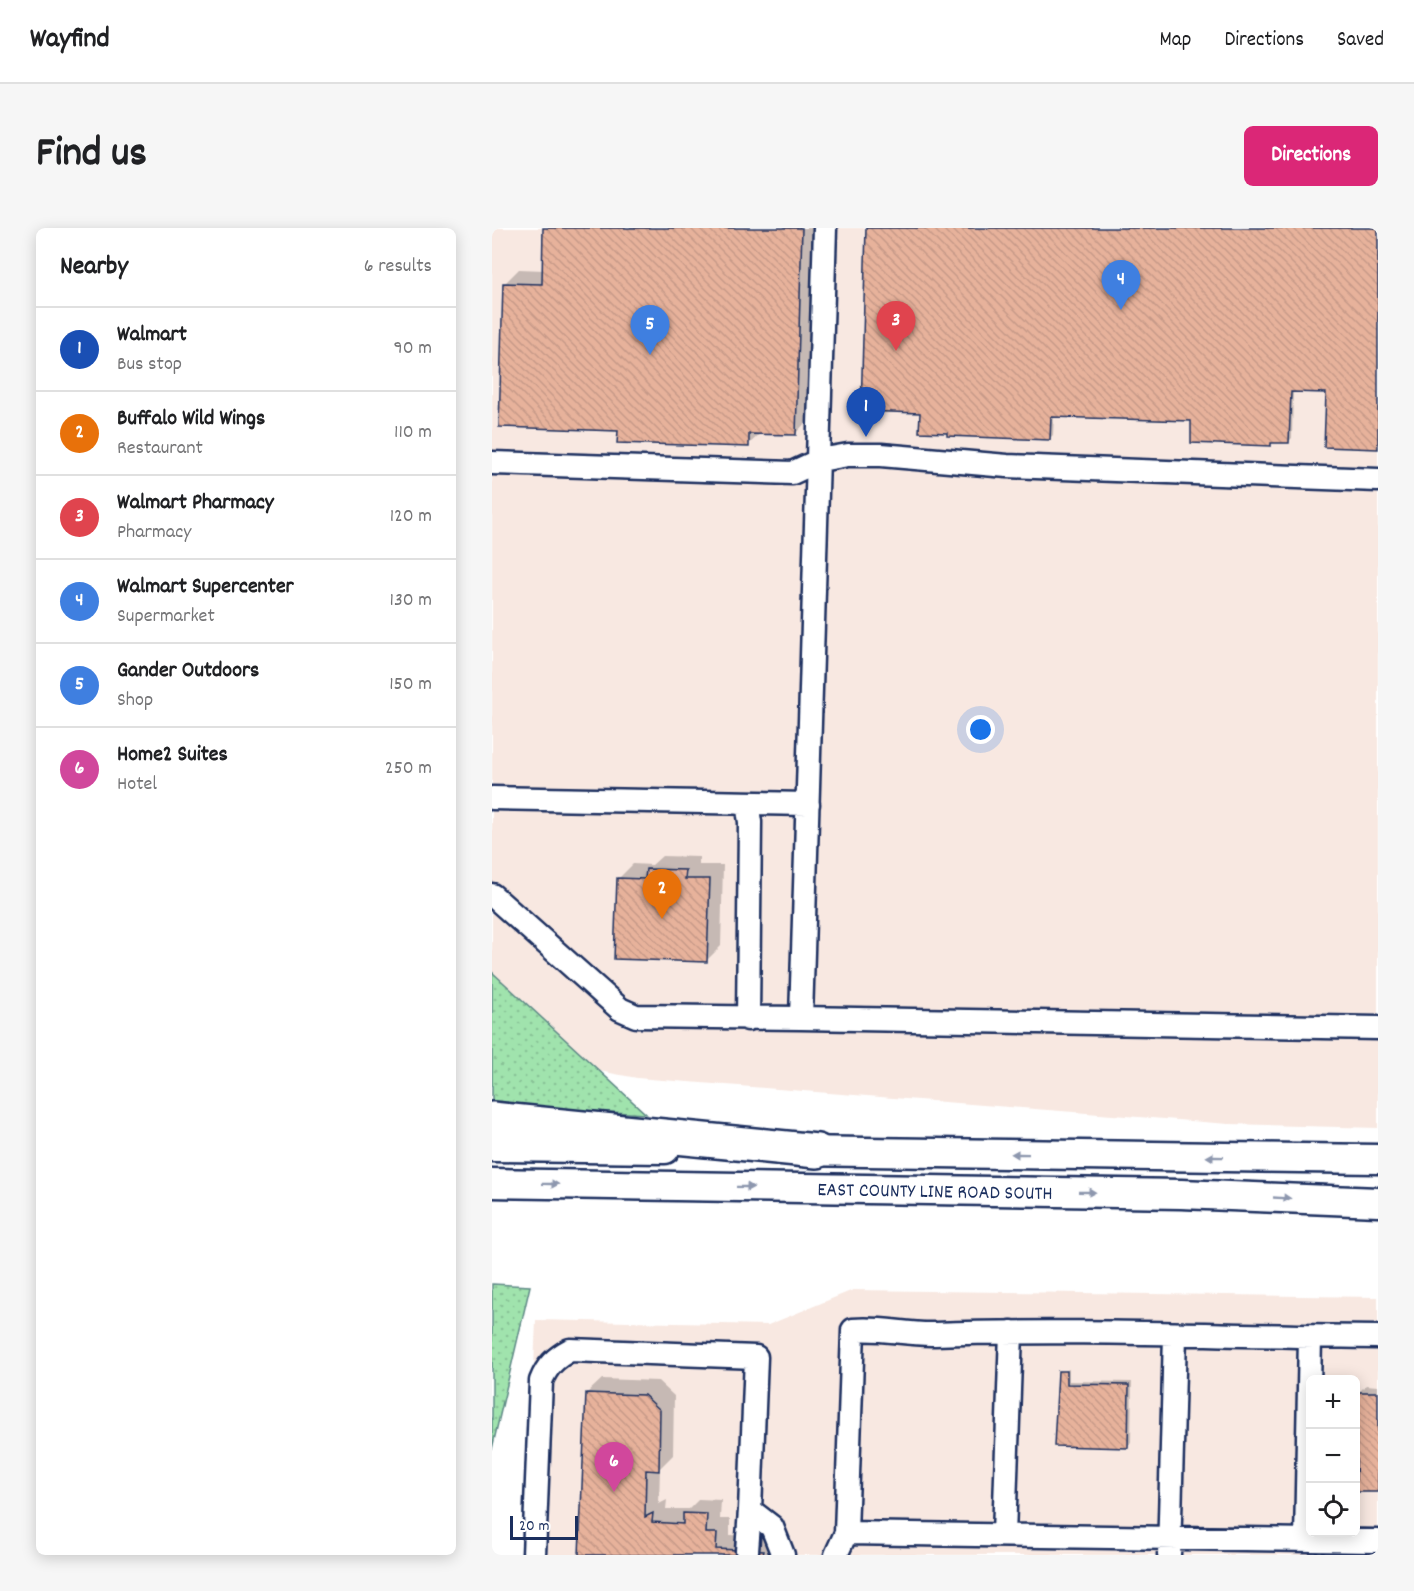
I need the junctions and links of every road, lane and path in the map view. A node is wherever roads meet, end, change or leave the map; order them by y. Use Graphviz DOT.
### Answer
graph roads {
  1 [pos="825,228"];
  2 [pos="820,460"];
  3 [pos="492,463"];
  4 [pos="1378,480"];
  5 [pos="492,798"];
  6 [pos="747,803"];
  7 [pos="808,804"];
  8 [pos="492,895"];
  9 [pos="801,1018"];
  10 [pos="748,1019"];
  11 [pos="1378,1028"];
  12 [pos="492,1119"];
  13 [pos="492,1147"];
  14 [pos="817,1151"];
  15 [pos="1378,1159"];
  16 [pos="492,1183"];
  17 [pos="1378,1202"];
  18 [pos="1011,1332"];
  19 [pos="1175,1335"];
  20 [pos="1310,1336"];
  21 [pos="1378,1337"];
  22 [pos="750,1510"];
  23 [pos="846,1533"];
  24 [pos="1306,1540"];
  25 [pos="1378,1541"];
  26 [pos="1011,1542"];
  27 [pos="1169,1546"];
  28 [pos="1226,1547"];
  29 [pos="747,1551"];
  30 [pos="534,1555"];
  31 [pos="783,1555"];
  32 [pos="836,1555"];
  1 -- 2 [label="lane"];
  2 -- 3 [label="lane"];
  2 -- 4 [label="lane"];
  2 -- 7 [label="lane"];
  5 -- 6 [label="lane"];
  6 -- 7 [label="lane"];
  6 -- 10 [label="lane"];
  7 -- 9 [label="lane"];
  8 -- 10 [label="lane"];
  9 -- 10 [label="lane"];
  9 -- 11 [label="lane"];
  12 -- 14 [label="highway"];
  13 -- 14 [label="main road, EAST COUNTY LINE ROAD SOUTH"];
  15 -- 14 [label="main road, EAST COUNTY LINE ROAD SOUTH, one-way"];
  16 -- 17 [label="main road, EAST COUNTY LINE ROAD SOUTH, one-way"];
  18 -- 19 [label="lane"];
  18 -- 23 [label="lane"];
  18 -- 26 [label="lane"];
  19 -- 20 [label="lane"];
  19 -- 27 [label="lane"];
  20 -- 21 [label="lane"];
  20 -- 24 [label="lane"];
  22 -- 29 [label="lane"];
  22 -- 30 [label="lane"];
  22 -- 31 [label="lane"];
  23 -- 26 [label="lane"];
  23 -- 32 [label="lane"];
  24 -- 25 [label="lane"];
  24 -- 28 [label="lane"];
  26 -- 27 [label="lane"];
  27 -- 28 [label="lane"];
}
